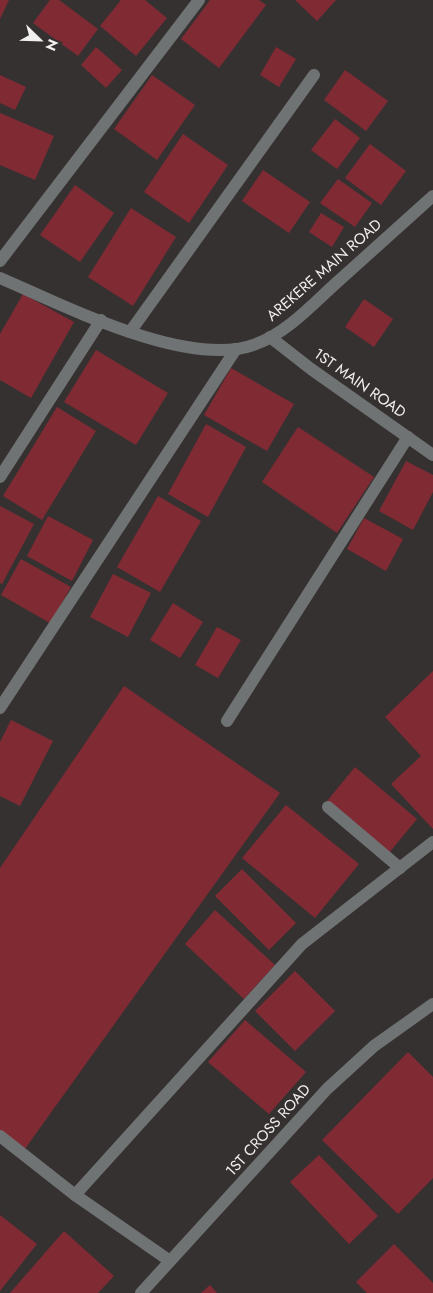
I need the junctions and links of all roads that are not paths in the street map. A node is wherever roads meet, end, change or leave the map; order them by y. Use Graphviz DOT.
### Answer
graph roads {
  1 [pos="192,2"];
  2 [pos="314,75"];
  3 [pos="433,196"];
  4 [pos="0,261"];
  5 [pos="0,278"];
  6 [pos="100,320"];
  7 [pos="130,332"];
  8 [pos="270,337"];
  9 [pos="236,349"];
  10 [pos="408,437"];
  11 [pos="433,455"];
  12 [pos="0,478"];
  13 [pos="0,708"];
  14 [pos="227,721"];
  15 [pos="328,807"];
  16 [pos="433,842"];
  17 [pos="400,868"];
  18 [pos="433,1004"];
  19 [pos="0,1136"];
  20 [pos="75,1195"];
  21 [pos="170,1261"];
  22 [pos="141,1293"];
  1 -- 4 [label="street"];
  2 -- 7 [label="street"];
  3 -- 8 [label="street, AREKERE MAIN ROAD"];
  5 -- 6 [label="street, AREKERE MAIN ROAD"];
  6 -- 7 [label="street, AREKERE MAIN ROAD"];
  6 -- 12 [label="street"];
  7 -- 9 [label="street, AREKERE MAIN ROAD"];
  8 -- 9 [label="street, AREKERE MAIN ROAD"];
  8 -- 10 [label="street, 1ST MAIN ROAD"];
  9 -- 13 [label="street"];
  10 -- 11 [label="street, 1ST MAIN ROAD"];
  10 -- 14 [label="street"];
  15 -- 17 [label="street"];
  16 -- 17 [label="street"];
  17 -- 20 [label="street"];
  18 -- 21 [label="street, 1ST CROSS ROAD"];
  19 -- 20 [label="street"];
  20 -- 21 [label="street"];
  21 -- 22 [label="street, 1ST CROSS ROAD"];
}
